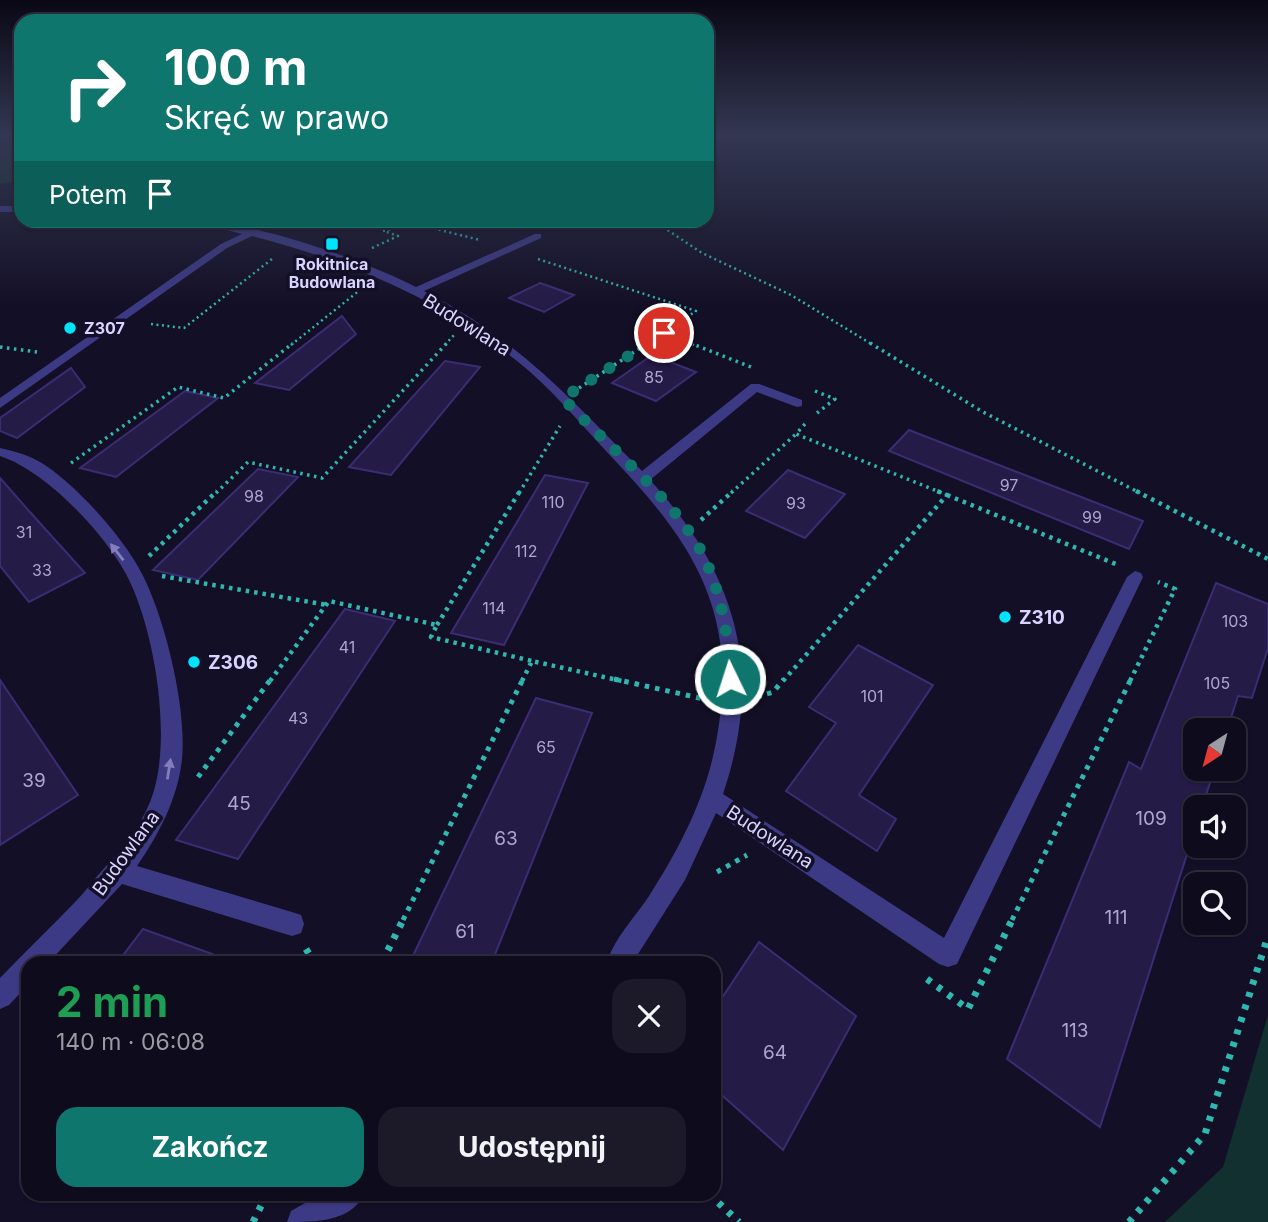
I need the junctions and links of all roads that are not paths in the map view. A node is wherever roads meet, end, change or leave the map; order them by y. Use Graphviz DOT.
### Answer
graph roads {
  1 [pos="229,228"];
  2 [pos="251,233"];
  3 [pos="538,236"];
  4 [pos="414,292"];
  5 [pos="797,403"];
  6 [pos="0,404"];
  7 [pos="0,452"];
  8 [pos="642,479"];
  9 [pos="1136,574"];
  10 [pos="713,799"];
  11 [pos="116,871"];
  12 [pos="292,924"];
  13 [pos="38,956"];
  14 [pos="623,956"];
  15 [pos="21,974"];
  16 [pos="0,996"];
  17 [pos="337,1201"];
  18 [pos="302,1222"];
  1 -- 2 [label="street, Budowlana"];
  2 -- 4 [label="street, Budowlana"];
  2 -- 6 [label="street"];
  3 -- 4 [label="street"];
  4 -- 8 [label="street, Budowlana"];
  5 -- 8 [label="street"];
  11 -- 7 [label="street, Budowlana, one-way"];
  8 -- 10 [label="street, Budowlana"];
  9 -- 10 [label="street, Budowlana"];
  10 -- 14 [label="street"];
  11 -- 12 [label="street"];
  11 -- 13 [label="street, Budowlana"];
  15 -- 16 [label="street"];
  17 -- 18 [label="street"];
}
